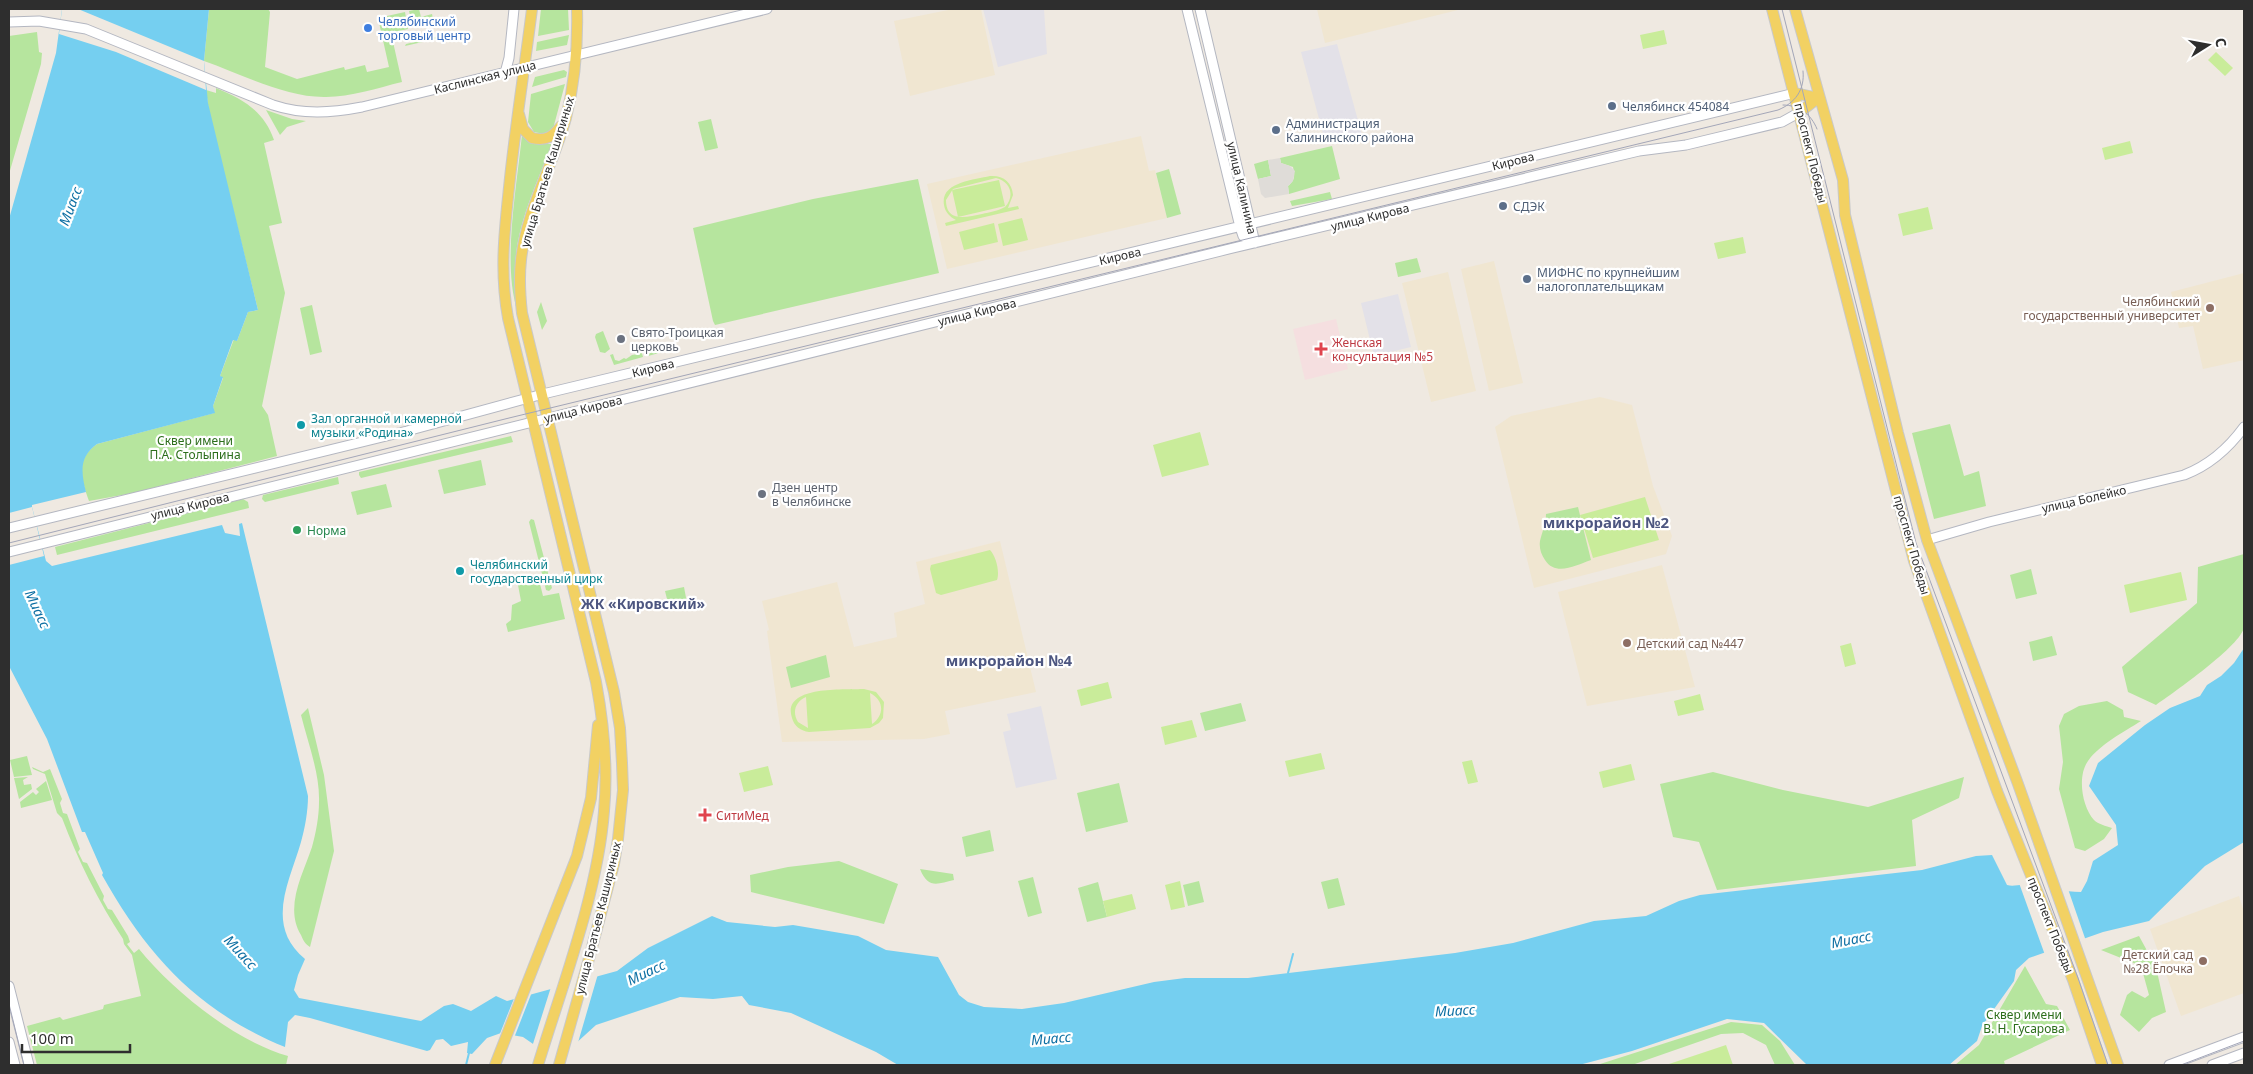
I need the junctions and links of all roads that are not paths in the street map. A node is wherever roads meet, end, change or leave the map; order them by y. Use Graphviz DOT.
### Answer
graph roads {
  1 [pos="514,9"];
  2 [pos="532,9"];
  3 [pos="577,9"];
  4 [pos="767,9"];
  5 [pos="1187,9"];
  6 [pos="1200,9"];
  7 [pos="1772,9"];
  8 [pos="1795,9"];
  9 [pos="9,22"];
  10 [pos="577,54"];
  11 [pos="524,68"];
  12 [pos="505,72"];
  13 [pos="1795,93"];
  14 [pos="1818,98"];
  15 [pos="518,108"];
  16 [pos="1800,112"];
  17 [pos="565,120"];
  18 [pos="1250,225"];
  19 [pos="1240,227"];
  20 [pos="1255,243"];
  21 [pos="543,394"];
  22 [pos="527,399"];
  23 [pos="548,418"];
  24 [pos="534,421"];
  25 [pos="2244,427"];
  26 [pos="9,528"];
  27 [pos="1927,540"];
  28 [pos="1909,545"];
  29 [pos="9,552"];
  30 [pos="601,744"];
  31 [pos="9,986"];
  32 [pos="2244,1037"];
  33 [pos="9,1042"];
  34 [pos="2244,1053"];
  35 [pos="2195,1061"];
  36 [pos="560,1064"];
  37 [pos="15,1065"];
  38 [pos="29,1065"];
  39 [pos="495,1065"];
  40 [pos="538,1065"];
  41 [pos="2102,1065"];
  42 [pos="2118,1065"];
  43 [pos="2168,1065"];
  44 [pos="2212,1065"];
  1 -- 12 [label="main road"];
  2 -- 11 [label="main road, улица Братьев Кашириных"];
  3 -- 10 [label="main road, улица Братьев Кашириных"];
  4 -- 10 [label="main road, Каслинская улица"];
  5 -- 19 [label="main road, улица Калинина"];
  6 -- 18 [label="main road, улица Калинина"];
  7 -- 13 [label="main road, проспект Победы"];
  8 -- 14 [label="main road, проспект Победы"];
  9 -- 12 [label="main road, Каслинская улица"];
  10 -- 11 [label="main road, Каслинская улица"];
  10 -- 17 [label="main road, улица Братьев Кашириных"];
  11 -- 12 [label="main road, Каслинская улица"];
  11 -- 15 [label="main road, улица Братьев Кашириных"];
  13 -- 14 [label="main road"];
  13 -- 16 [label="main road, проспект Победы"];
  13 -- 18 [label="main road, Кирова"];
  14 -- 16 [label="main road, улица Кирова"];
  14 -- 27 [label="main road, проспект Победы"];
  15 -- 17 [label="main road"];
  15 -- 22 [label="main road, улица Братьев Кашириных"];
  16 -- 20 [label="main road, улица Кирова"];
  16 -- 28 [label="main road, проспект Победы"];
  17 -- 21 [label="main road, улица Братьев Кашириных"];
  18 -- 19 [label="main road, Кирова"];
  18 -- 20 [label="main road, улица Калинина"];
  19 -- 20 [label="main road, улица Калинина"];
  19 -- 21 [label="main road, Кирова"];
  20 -- 23 [label="main road, улица Кирова"];
  21 -- 22 [label="main road, улица Кирова"];
  21 -- 23 [label="main road, улица Братьев Кашириных"];
  22 -- 24 [label="main road, улица Братьев Кашириных"];
  22 -- 26 [label="main road, улица Кирова"];
  23 -- 24 [label="main road, улица Кирова"];
  23 -- 36 [label="main road, улица Братьев Кашириных"];
  24 -- 29 [label="main road, улица Кирова"];
  24 -- 30 [label="main road, улица Братьев Кашириных"];
  25 -- 27 [label="main road, улица Болейко"];
  27 -- 28 [label="main road, улица Болейко"];
  27 -- 42 [label="main road, проспект Победы"];
  28 -- 41 [label="main road, проспект Победы"];
  30 -- 39 [label="main road"];
  30 -- 40 [label="main road, улица Братьев Кашириных"];
  31 -- 38 [label="main road"];
  32 -- 35 [label="main road"];
  33 -- 37 [label="main road"];
  34 -- 44 [label="main road"];
  35 -- 43 [label="main road"];
}
